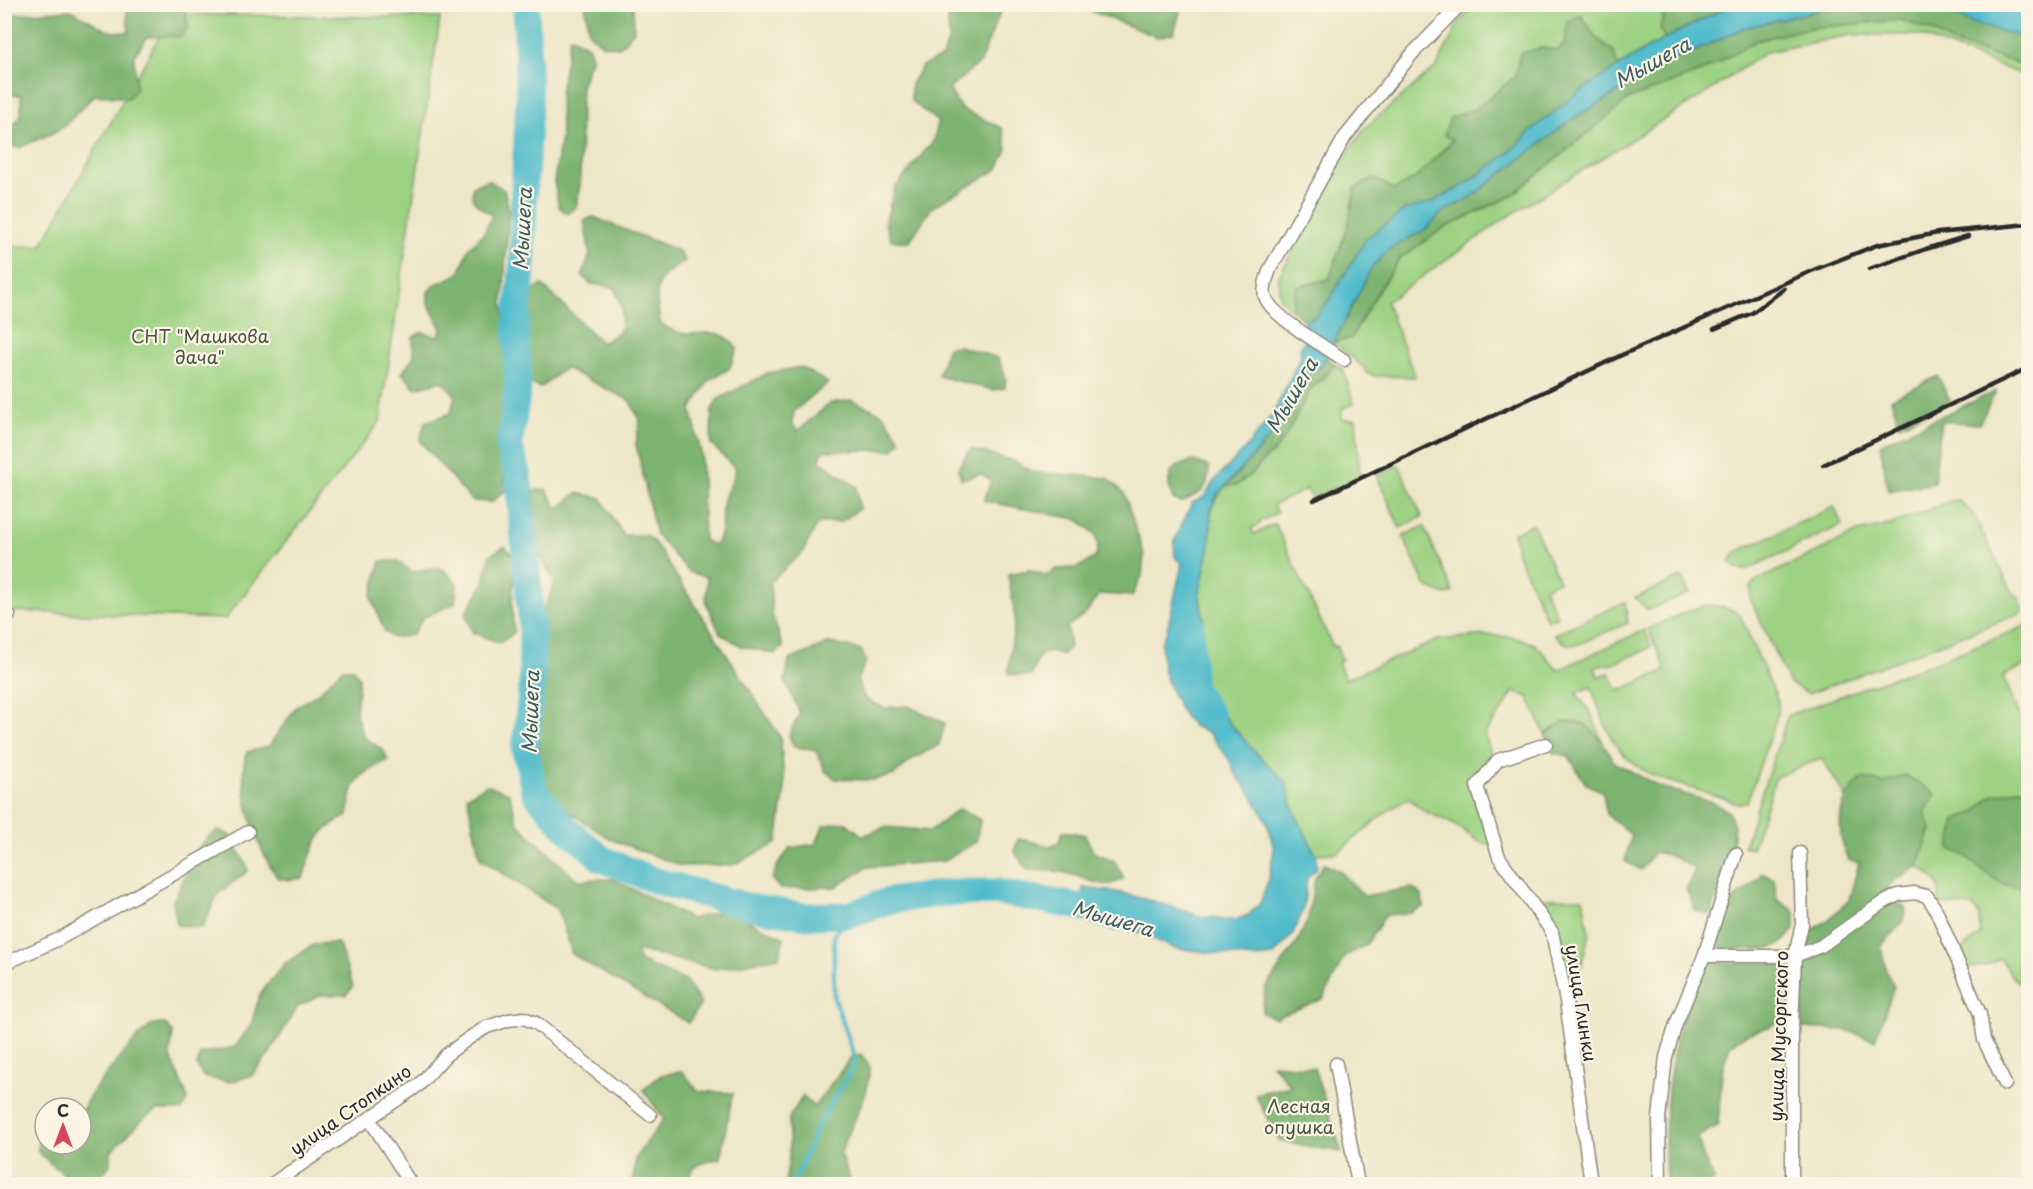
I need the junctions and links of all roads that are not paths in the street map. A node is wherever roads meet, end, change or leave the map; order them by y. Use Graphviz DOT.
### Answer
graph roads {
  1 [pos="1461,4"];
  2 [pos="1344,360"];
  3 [pos="1546,744"];
  4 [pos="248,832"];
  5 [pos="1800,853"];
  6 [pos="1736,854"];
  7 [pos="1704,956"];
  8 [pos="1795,956"];
  9 [pos="4,964"];
  10 [pos="1336,1064"];
  11 [pos="2005,1084"];
  12 [pos="650,1115"];
  13 [pos="370,1120"];
  14 [pos="272,1185"];
  15 [pos="411,1185"];
  16 [pos="1358,1185"];
  17 [pos="1591,1185"];
  18 [pos="1660,1185"];
  19 [pos="1792,1185"];
  1 -- 2 [label="street"];
  3 -- 17 [label="street, улица Глинки"];
  4 -- 9 [label="street"];
  5 -- 8 [label="street, улица Мусоргского"];
  6 -- 7 [label="street"];
  7 -- 8 [label="street"];
  7 -- 18 [label="street"];
  8 -- 11 [label="street"];
  8 -- 19 [label="street, улица Мусоргского"];
  10 -- 16 [label="street"];
  12 -- 13 [label="street, улица Стопкино"];
  13 -- 14 [label="street, улица Стопкино"];
  13 -- 15 [label="street"];
}
